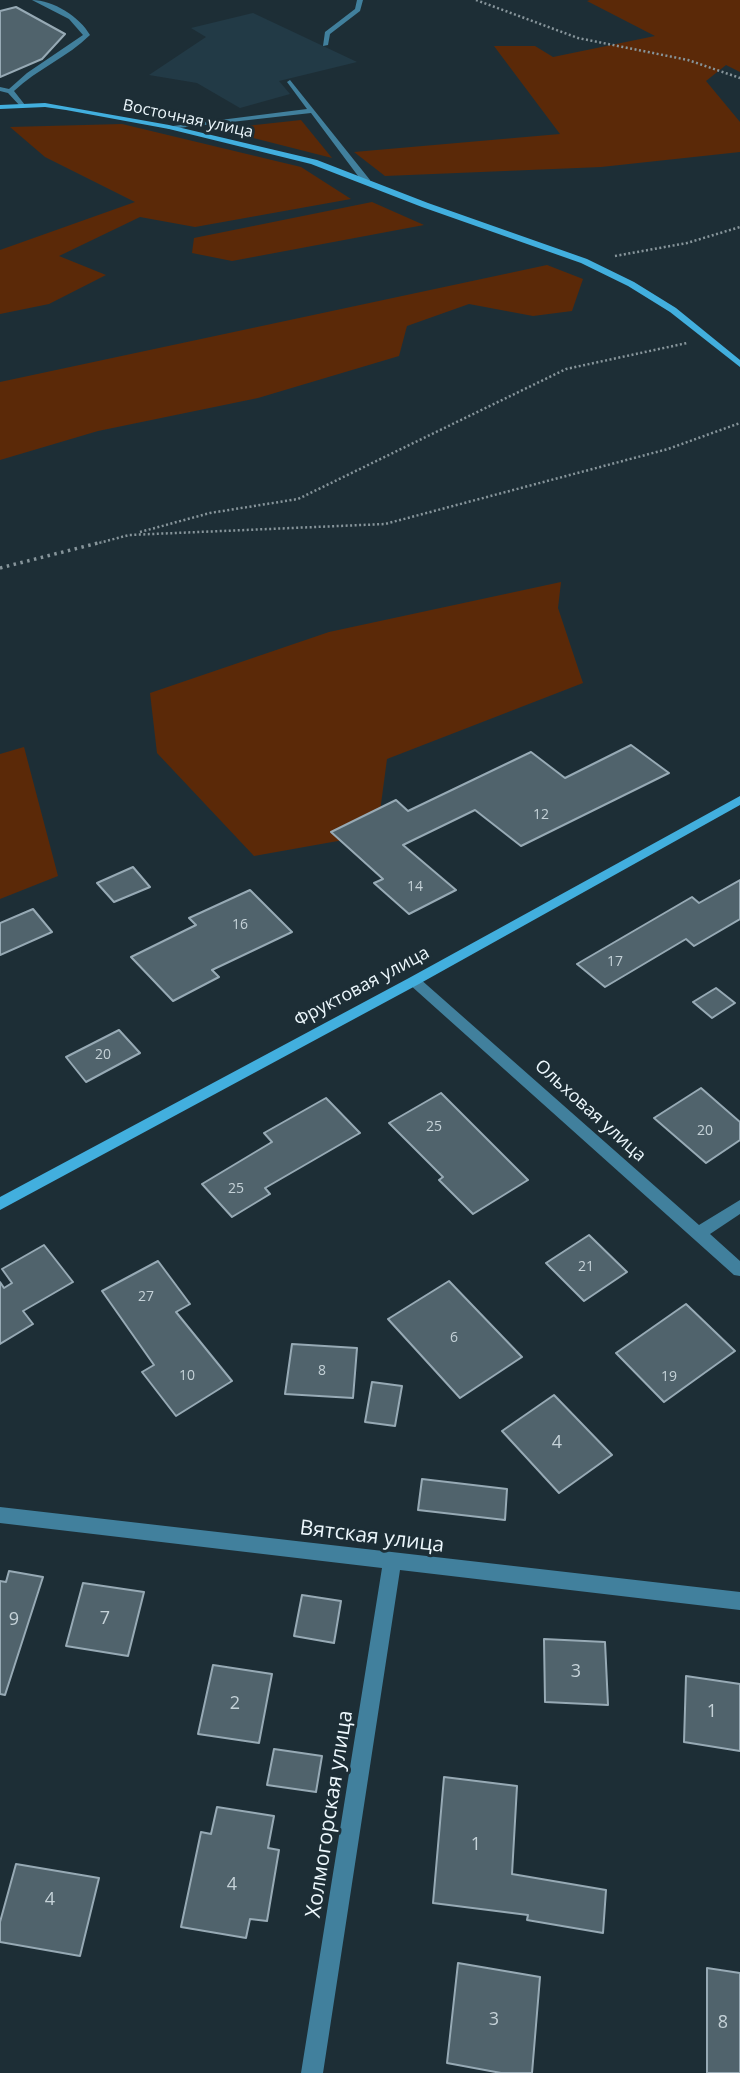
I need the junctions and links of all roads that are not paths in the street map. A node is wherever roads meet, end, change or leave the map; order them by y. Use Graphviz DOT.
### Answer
graph roads {
  1 [pos="35,0"];
  2 [pos="360,0"];
  3 [pos="325,45"];
  4 [pos="290,82"];
  5 [pos="0,89"];
  6 [pos="10,91"];
  7 [pos="21,105"];
  8 [pos="0,107"];
  9 [pos="313,111"];
  10 [pos="169,127"];
  11 [pos="367,182"];
  12 [pos="740,364"];
  13 [pos="740,800"];
  14 [pos="414,981"];
  15 [pos="0,1203"];
  16 [pos="740,1206"];
  17 [pos="699,1233"];
  18 [pos="740,1270"];
  19 [pos="0,1515"];
  20 [pos="392,1562"];
  21 [pos="740,1601"];
  22 [pos="312,2073"];
  1 -- 6 [label="street"];
  2 -- 3 [label="street"];
  4 -- 9 [label="street"];
  5 -- 6 [label="street"];
  6 -- 7 [label="street"];
  7 -- 8 [label="street, Восточная улица"];
  7 -- 10 [label="street, Восточная улица"];
  9 -- 10 [label="street"];
  9 -- 11 [label="street"];
  10 -- 11 [label="street, Восточная улица"];
  11 -- 12 [label="street, Восточная улица"];
  13 -- 14 [label="street, Фруктовая улица"];
  14 -- 15 [label="street, Фруктовая улица"];
  14 -- 17 [label="street, Ольховая улица"];
  16 -- 17 [label="street"];
  17 -- 18 [label="street, Ольховая улица"];
  19 -- 20 [label="street, Вятская улица"];
  20 -- 21 [label="street, Вятская улица"];
  20 -- 22 [label="street, Холмогорская улица"];
}
